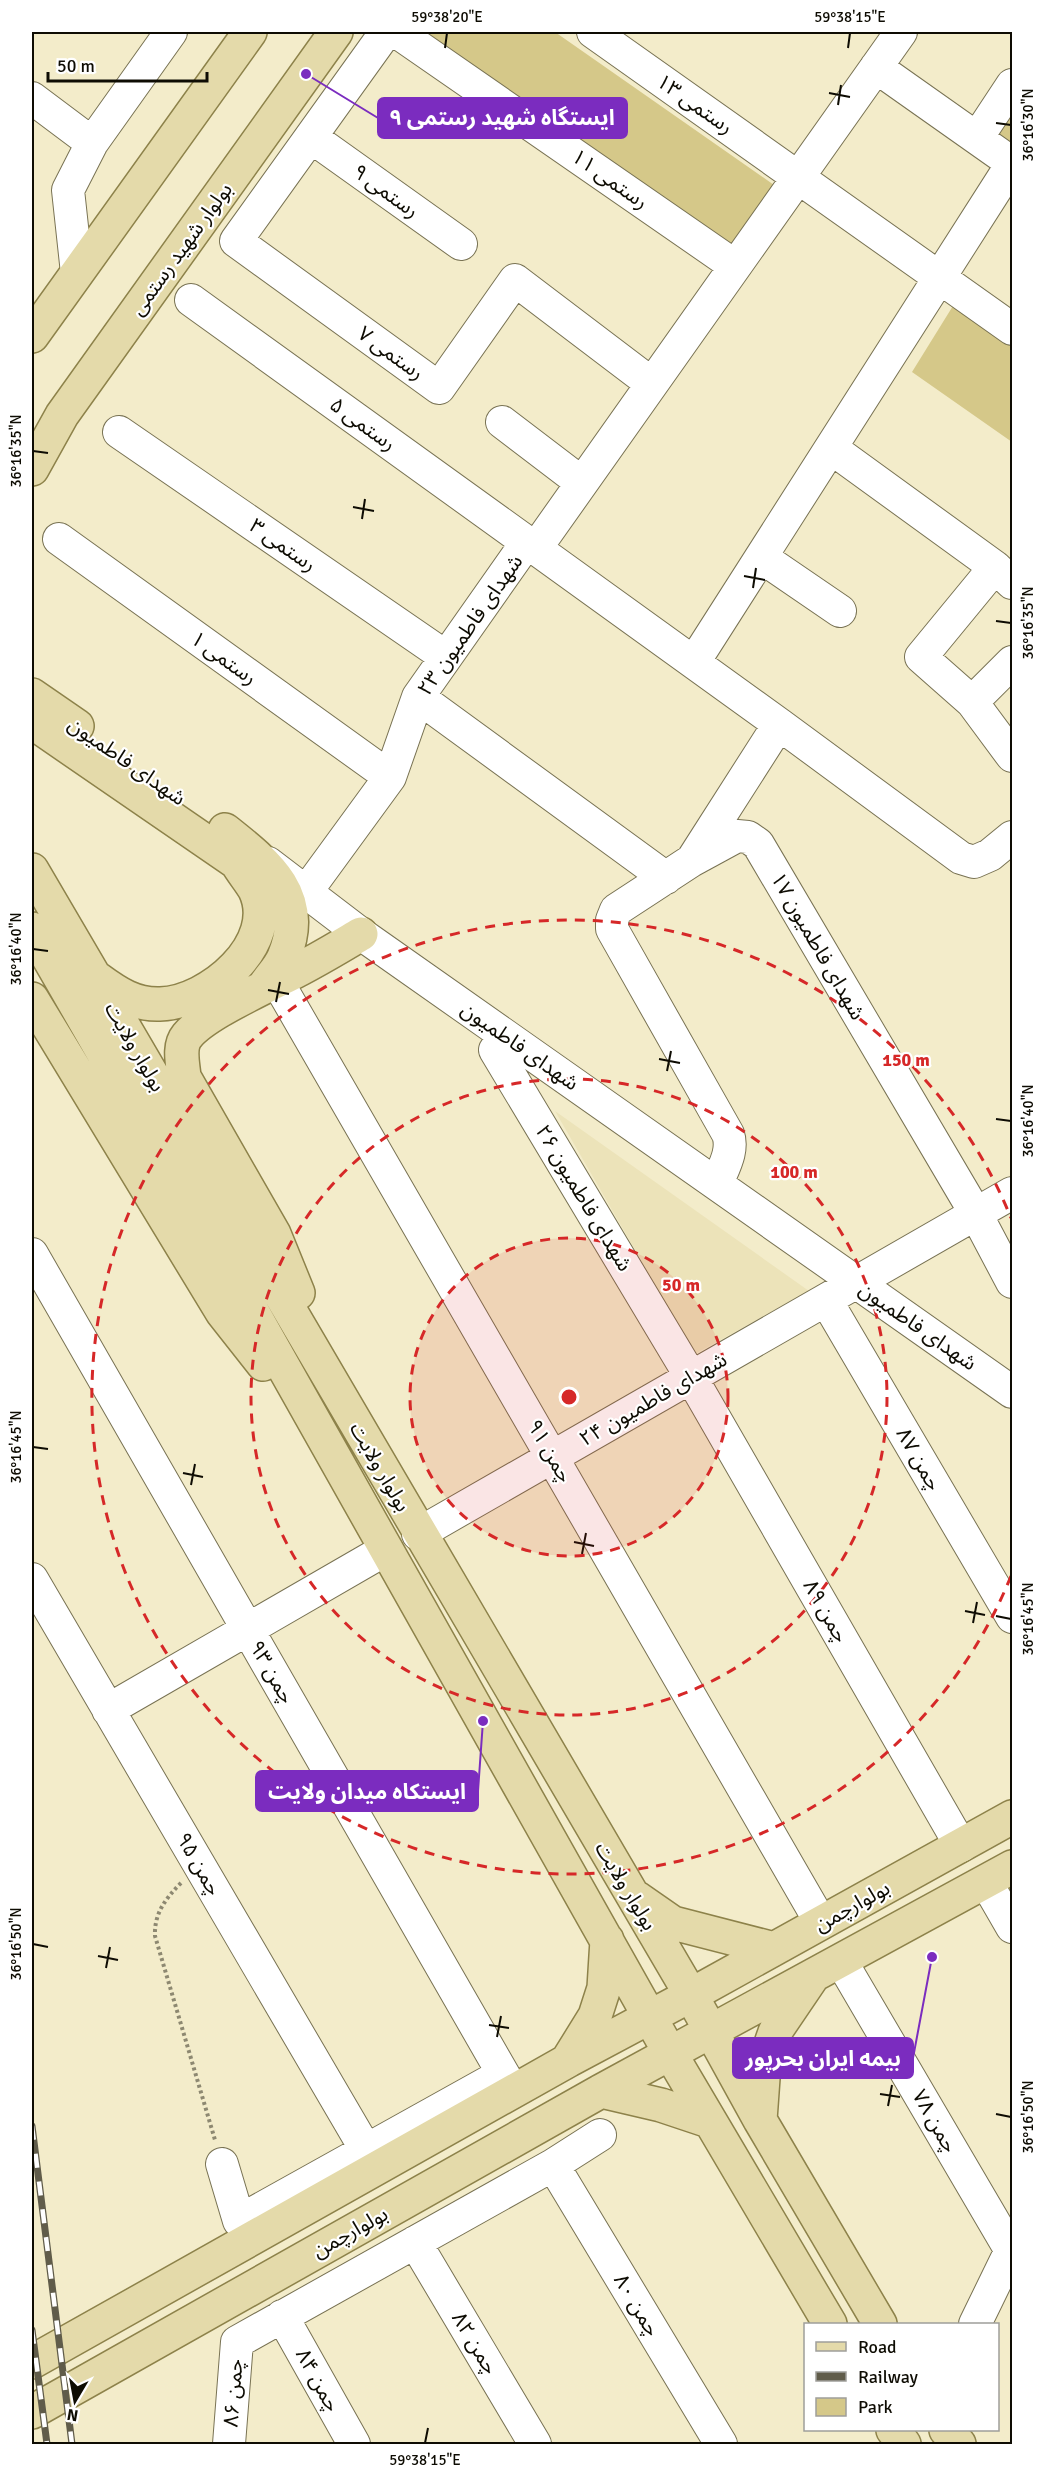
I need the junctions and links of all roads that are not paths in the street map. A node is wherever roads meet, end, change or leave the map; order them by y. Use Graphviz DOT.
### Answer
graph roads {
  1 [pos="171,32"];
  2 [pos="250,32"];
  3 [pos="336,32"];
  4 [pos="386,32"];
  5 [pos="397,32"];
  6 [pos="901,32"];
  7 [pos="611,37"];
  8 [pos="876,67"];
  9 [pos="1012,85"];
  10 [pos="32,99"];
  11 [pos="311,137"];
  12 [pos="977,138"];
  13 [pos="92,142"];
  14 [pos="1012,164"];
  15 [pos="798,176"];
  16 [pos="461,244"];
  17 [pos="735,266"];
  18 [pos="77,273"];
  19 [pos="940,277"];
  20 [pos="191,300"];
  21 [pos="1012,329"];
  22 [pos="32,336"];
  23 [pos="652,384"];
  24 [pos="62,416"];
  25 [pos="502,422"];
  26 [pos="119,432"];
  27 [pos="831,448"];
  28 [pos="32,454"];
  29 [pos="32,469"];
  30 [pos="582,483"];
  31 [pos="58,539"];
  32 [pos="532,545"];
  33 [pos="761,557"];
  34 [pos="1004,575"];
  35 [pos="840,611"];
  36 [pos="446,657"];
  37 [pos="694,662"];
  38 [pos="1012,662"];
  39 [pos="32,695"];
  40 [pos="418,697"];
  41 [pos="972,702"];
  42 [pos="32,722"];
  43 [pos="779,724"];
  44 [pos="1012,756"];
  45 [pos="390,777"];
  46 [pos="1012,837"];
  47 [pos="264,861"];
  48 [pos="691,861"];
  49 [pos="32,870"];
  50 [pos="666,878"];
  51 [pos="306,892"];
  52 [pos="32,929"];
  53 [pos="361,934"];
  54 [pos="60,946"];
  55 [pos="94,976"];
  56 [pos="271,983"];
  57 [pos="32,999"];
  58 [pos="495,1050"];
  59 [pos="717,1184"];
  60 [pos="1012,1193"];
  61 [pos="976,1214"];
  62 [pos="32,1254"];
  63 [pos="1012,1281"];
  64 [pos="856,1282"];
  65 [pos="826,1300"];
  66 [pos="691,1377"];
  67 [pos="1012,1392"];
  68 [pos="349,1414"];
  69 [pos="322,1437"];
  70 [pos="553,1456"];
  71 [pos="418,1534"];
  72 [pos="386,1550"];
  73 [pos="32,1579"];
  74 [pos="1012,1617"];
  75 [pos="247,1630"];
  76 [pos="108,1710"];
  77 [pos="1012,1817"];
  78 [pos="961,1846"];
  79 [pos="999,1874"];
  80 [pos="629,1892"];
  81 [pos="821,1923"];
  82 [pos="1012,1927"];
  83 [pos="607,1940"];
  84 [pos="774,1950"];
  85 [pos="828,1968"];
  86 [pos="691,1995"];
  87 [pos="649,2016"];
  88 [pos="711,2031"];
  89 [pos="670,2053"];
  90 [pos="568,2060"];
  91 [pos="508,2082"];
  92 [pos="601,2091"];
  93 [pos="710,2121"];
  94 [pos="760,2121"];
  95 [pos="600,2135"];
  96 [pos="366,2150"];
  97 [pos="222,2164"];
  98 [pos="553,2165"];
  99 [pos="415,2242"];
  100 [pos="1010,2261"];
  101 [pos="282,2316"];
  102 [pos="829,2323"];
  103 [pos="879,2323"];
  104 [pos="976,2323"];
  105 [pos="32,2362"];
  106 [pos="32,2412"];
  107 [pos="894,2431"];
  108 [pos="947,2431"];
  109 [pos="229,2445"];
  110 [pos="354,2445"];
  111 [pos="535,2445"];
  112 [pos="721,2445"];
  113 [pos="904,2445"];
  114 [pos="959,2445"];
  1 -- 13 [label="street"];
  2 -- 18 [label="main road"];
  3 -- 24 [label="main road, بولوار شهید رستمی"];
  4 -- 11 [label="street"];
  5 -- 17 [label="street, رستمی ۱۱"];
  6 -- 8 [label="street, شهدای فاطمیون ۲۳"];
  7 -- 15 [label="street, رستمی ۱۳"];
  8 -- 12 [label="street"];
  8 -- 15 [label="street, شهدای فاطمیون ۲۳"];
  9 -- 12 [label="street"];
  10 -- 13 [label="street"];
  11 -- 16 [label="street, رستمی ۹"];
  11 -- 23 [label="street, رستمی ۷"];
  12 -- 14 [label="street"];
  13 -- 18 [label="street"];
  14 -- 19 [label="street"];
  15 -- 17 [label="street, شهدای فاطمیون ۲۳"];
  15 -- 19 [label="street, رستمی ۱۳"];
  17 -- 23 [label="street, شهدای فاطمیون ۲۳"];
  18 -- 22 [label="main road"];
  19 -- 21 [label="street, رستمی ۱۳"];
  19 -- 27 [label="street"];
  20 -- 32 [label="street, رستمی ۵"];
  23 -- 30 [label="street, شهدای فاطمیون ۲۳"];
  24 -- 28 [label="main road"];
  24 -- 29 [label="main road, بولوار شهید رستمی"];
  25 -- 30 [label="street"];
  26 -- 36 [label="street, رستمی ۳"];
  27 -- 33 [label="street"];
  27 -- 34 [label="street"];
  30 -- 32 [label="street, شهدای فاطمیون ۲۳"];
  31 -- 45 [label="street, رستمی ۱"];
  32 -- 36 [label="street, شهدای فاطمیون ۲۳"];
  32 -- 37 [label="street, رستمی ۵"];
  33 -- 35 [label="street"];
  33 -- 37 [label="street"];
  34 -- 41 [label="street"];
  36 -- 40 [label="street, شهدای فاطمیون ۲۳"];
  37 -- 43 [label="street, رستمی ۵"];
  38 -- 41 [label="street"];
  39 -- 47 [label="main road, شهدای فاطمیون"];
  40 -- 45 [label="street, شهدای فاطمیون ۲۳"];
  40 -- 50 [label="street"];
  41 -- 44 [label="street"];
  42 -- 55 [label="main road"];
  43 -- 46 [label="street, رستمی ۵"];
  43 -- 48 [label="street"];
  45 -- 51 [label="street, شهدای فاطمیون ۲۳"];
  47 -- 51 [label="street, شهدای فاطمیون"];
  47 -- 56 [label="main road"];
  48 -- 50 [label="street"];
  48 -- 61 [label="street, شهدای فاطمیون ۱۷"];
  49 -- 54 [label="main road"];
  50 -- 59 [label="street"];
  51 -- 53 [label="street, شهدای فاطمیون"];
  52 -- 54 [label="main road"];
  53 -- 56 [label="main road"];
  53 -- 59 [label="street, شهدای فاطمیون"];
  54 -- 55 [label="main road, بولوار ولایت"];
  54 -- 69 [label="main road, بولوار ولایت"];
  55 -- 68 [label="main road, بولوار ولایت"];
  56 -- 68 [label="main road"];
  56 -- 70 [label="street, چمن ۹۱"];
  57 -- 69 [label="main road"];
  58 -- 66 [label="street, شهدای فاطمیون ۲۶"];
  59 -- 64 [label="street, شهدای فاطمیون"];
  60 -- 61 [label="street"];
  61 -- 63 [label="street, شهدای فاطمیون ۱۷"];
  61 -- 64 [label="street"];
  62 -- 75 [label="street, چمن ۹۳"];
  64 -- 65 [label="street, شهدای فاطمیون ۲۴"];
  64 -- 67 [label="street, شهدای فاطمیون"];
  65 -- 66 [label="street, شهدای فاطمیون ۲۴"];
  65 -- 74 [label="street, چمن ۸۷"];
  66 -- 70 [label="street, شهدای فاطمیون ۲۴"];
  66 -- 78 [label="street, چمن ۸۹"];
  68 -- 71 [label="main road, بولوار ولایت"];
  69 -- 72 [label="main road, بولوار ولایت"];
  70 -- 71 [label="street, شهدای فاطمیون ۲۴"];
  70 -- 81 [label="street, چمن ۹۱"];
  71 -- 80 [label="main road, بولوار ولایت"];
  72 -- 75 [label="street"];
  72 -- 83 [label="main road, بولوار ولایت"];
  73 -- 76 [label="street, چمن ۹۵"];
  75 -- 76 [label="street"];
  75 -- 91 [label="street, چمن ۹۳"];
  76 -- 96 [label="street, چمن ۹۵"];
  77 -- 78 [label="main road, بولوارچمن"];
  78 -- 81 [label="main road, بولوارچمن"];
  79 -- 82 [label="street"];
  79 -- 85 [label="main road, بولوارچمن"];
  80 -- 84 [label="main road"];
  80 -- 86 [label="main road, بولوار ولایت"];
  81 -- 84 [label="main road, بولوارچمن"];
  83 -- 87 [label="main road, بولوار ولایت"];
  83 -- 90 [label="main road"];
  84 -- 86 [label="main road, بولوارچمن"];
  85 -- 88 [label="main road, بولوارچمن"];
  85 -- 94 [label="main road"];
  85 -- 100 [label="street, چمن ۷۸"];
  86 -- 87 [label="main road, بولوارچمن"];
  86 -- 88 [label="main road, بولوار ولایت"];
  87 -- 89 [label="main road, بولوار ولایت"];
  87 -- 90 [label="main road, بولوارچمن"];
  88 -- 89 [label="main road, بولوارچمن"];
  88 -- 94 [label="main road"];
  89 -- 92 [label="main road, بولوارچمن"];
  89 -- 93 [label="main road"];
  90 -- 91 [label="main road, بولوارچمن"];
  91 -- 96 [label="street"];
  91 -- 105 [label="main road, بولوارچمن"];
  92 -- 93 [label="main road"];
  92 -- 106 [label="main road, بولوارچمن"];
  93 -- 102 [label="main road"];
  94 -- 103 [label="main road"];
  95 -- 98 [label="street"];
  96 -- 97 [label="street"];
  98 -- 99 [label="street"];
  98 -- 112 [label="street, چمن ۸۰"];
  99 -- 101 [label="street"];
  99 -- 111 [label="street, چمن ۸۲"];
  100 -- 104 [label="street"];
  101 -- 109 [label="street, چمن ۸۶"];
  101 -- 110 [label="street, چمن ۸۴"];
  107 -- 113 [label="main road"];
  108 -- 114 [label="main road"];
}
